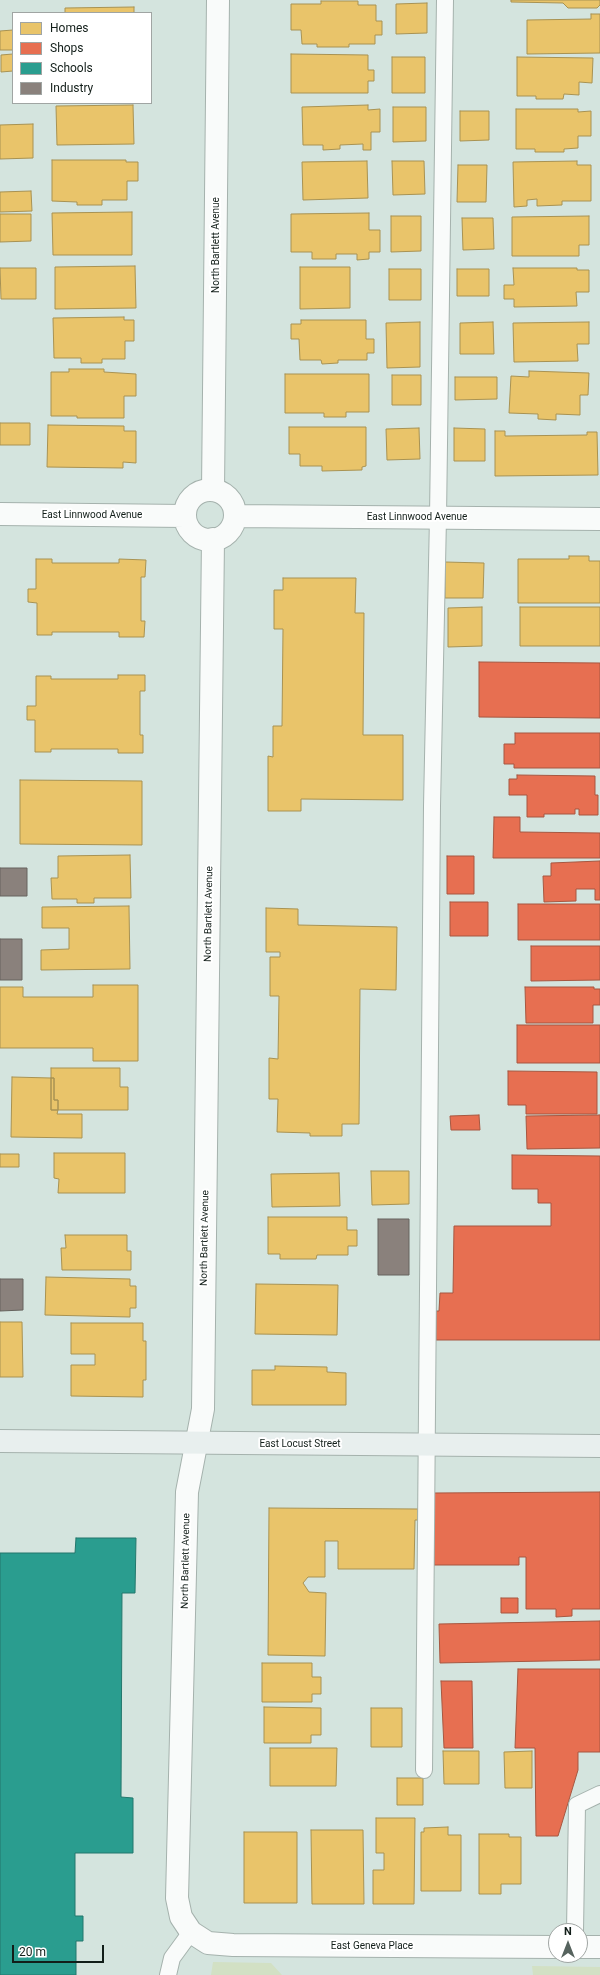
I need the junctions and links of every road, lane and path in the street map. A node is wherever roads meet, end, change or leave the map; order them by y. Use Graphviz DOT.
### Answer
graph roads {
  1 [pos="218,0"];
  2 [pos="445,0"];
  3 [pos="213,490"];
  4 [pos="0,514"];
  5 [pos="185,516"];
  6 [pos="235,516"];
  7 [pos="438,517"];
  8 [pos="600,519"];
  9 [pos="213,539"];
  10 [pos="0,1441"];
  11 [pos="197,1442"];
  12 [pos="428,1444"];
  13 [pos="600,1446"];
  14 [pos="424,1770"];
  15 [pos="600,1794"];
  16 [pos="575,1923"];
  17 [pos="191,1932"];
  18 [pos="600,1946"];
  19 [pos="548,1947"];
  20 [pos="588,1947"];
  21 [pos="168,1975"];
  1 -- 3 [label="street, North Bartlett Avenue"];
  2 -- 7 [label="lane"];
  3 -- 5 [label="street"];
  3 -- 6 [label="street"];
  4 -- 5 [label="street, East Linnwood Avenue"];
  5 -- 9 [label="street"];
  6 -- 7 [label="street, East Linnwood Avenue"];
  6 -- 9 [label="street"];
  7 -- 8 [label="street, East Linnwood Avenue"];
  7 -- 12 [label="lane"];
  9 -- 11 [label="street, North Bartlett Avenue"];
  10 -- 11 [label="main road, East Locust Street"];
  11 -- 12 [label="main road, East Locust Street"];
  11 -- 17 [label="street, North Bartlett Avenue"];
  12 -- 13 [label="main road, East Locust Street"];
  12 -- 14 [label="lane"];
  15 -- 16 [label="lane"];
  17 -- 19 [label="street, East Geneva Place"];
  17 -- 21 [label="lane"];
  18 -- 20 [label="street"];
}
